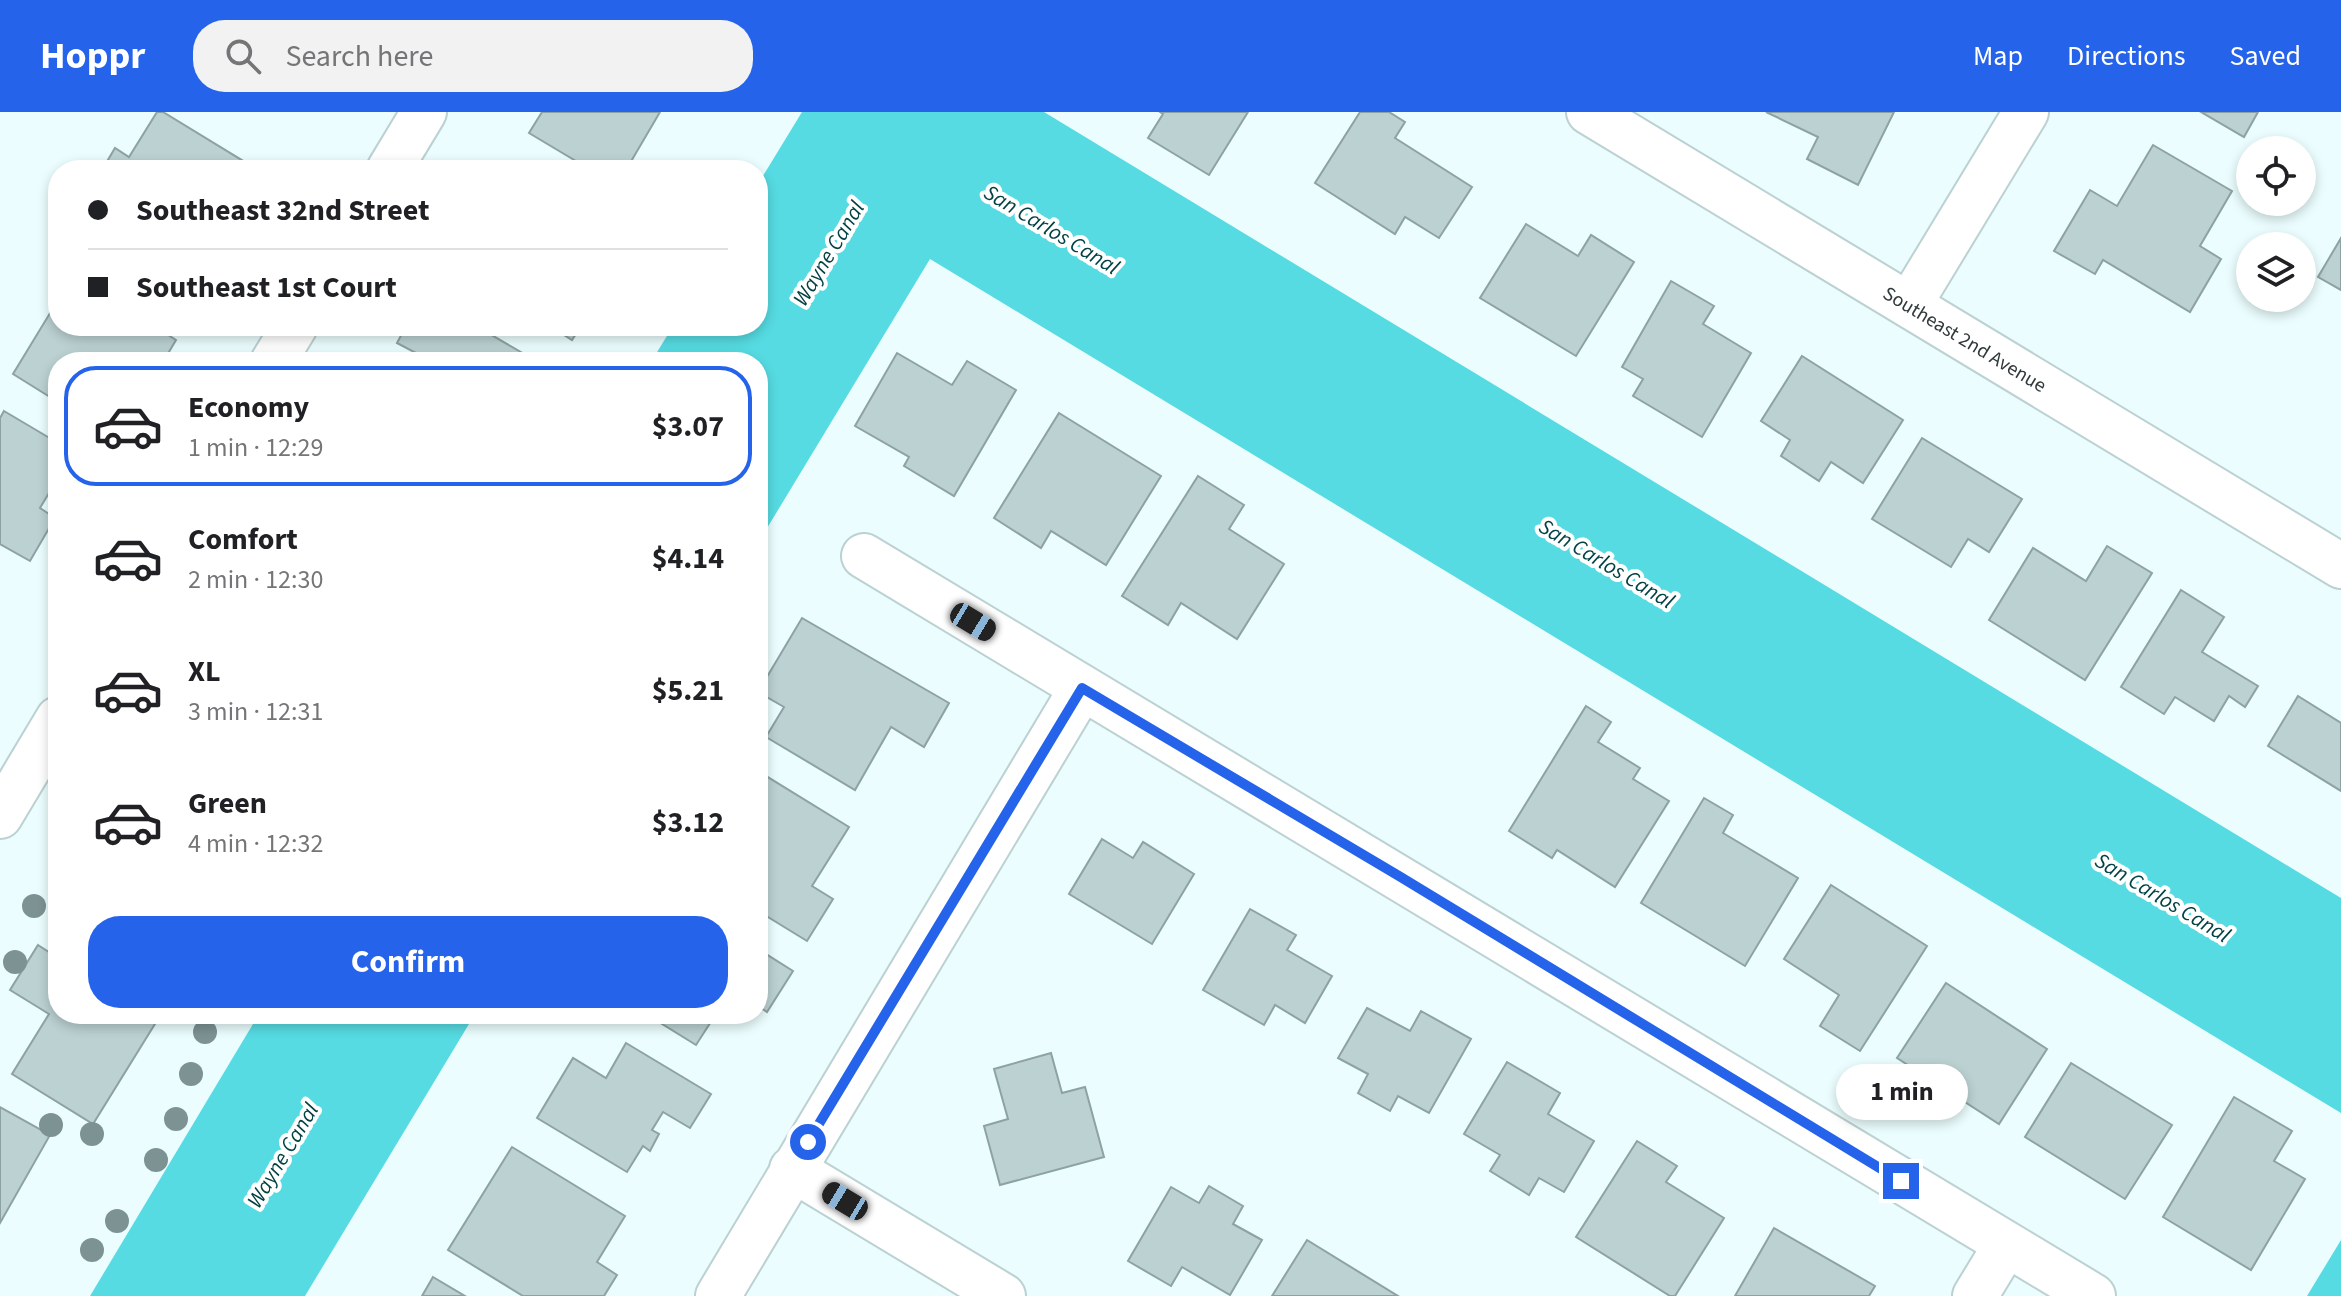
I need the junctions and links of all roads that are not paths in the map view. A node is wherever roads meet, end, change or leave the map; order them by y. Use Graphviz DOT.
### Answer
graph roads {
  1 [pos="424,112"];
  2 [pos="1589,112"];
  3 [pos="2026,112"];
  4 [pos="395,160"];
  5 [pos="1909,305"];
  6 [pos="864,556"];
  7 [pos="2341,566"];
  8 [pos="1082,688"];
  9 [pos="48,736"];
  10 [pos="0,816"];
  11 [pos="792,1169"];
  12 [pos="2006,1245"];
  13 [pos="718,1296"];
  14 [pos="1003,1296"];
  15 [pos="1975,1296"];
  16 [pos="2093,1296"];
  1 -- 4 [label="street"];
  2 -- 5 [label="street, Southeast 2nd Avenue"];
  3 -- 5 [label="street"];
  5 -- 7 [label="street, Southeast 2nd Avenue"];
  6 -- 8 [label="street"];
  8 -- 11 [label="street"];
  8 -- 12 [label="street"];
  9 -- 10 [label="street"];
  11 -- 13 [label="street"];
  11 -- 14 [label="street"];
  12 -- 15 [label="street"];
  12 -- 16 [label="street"];
}
